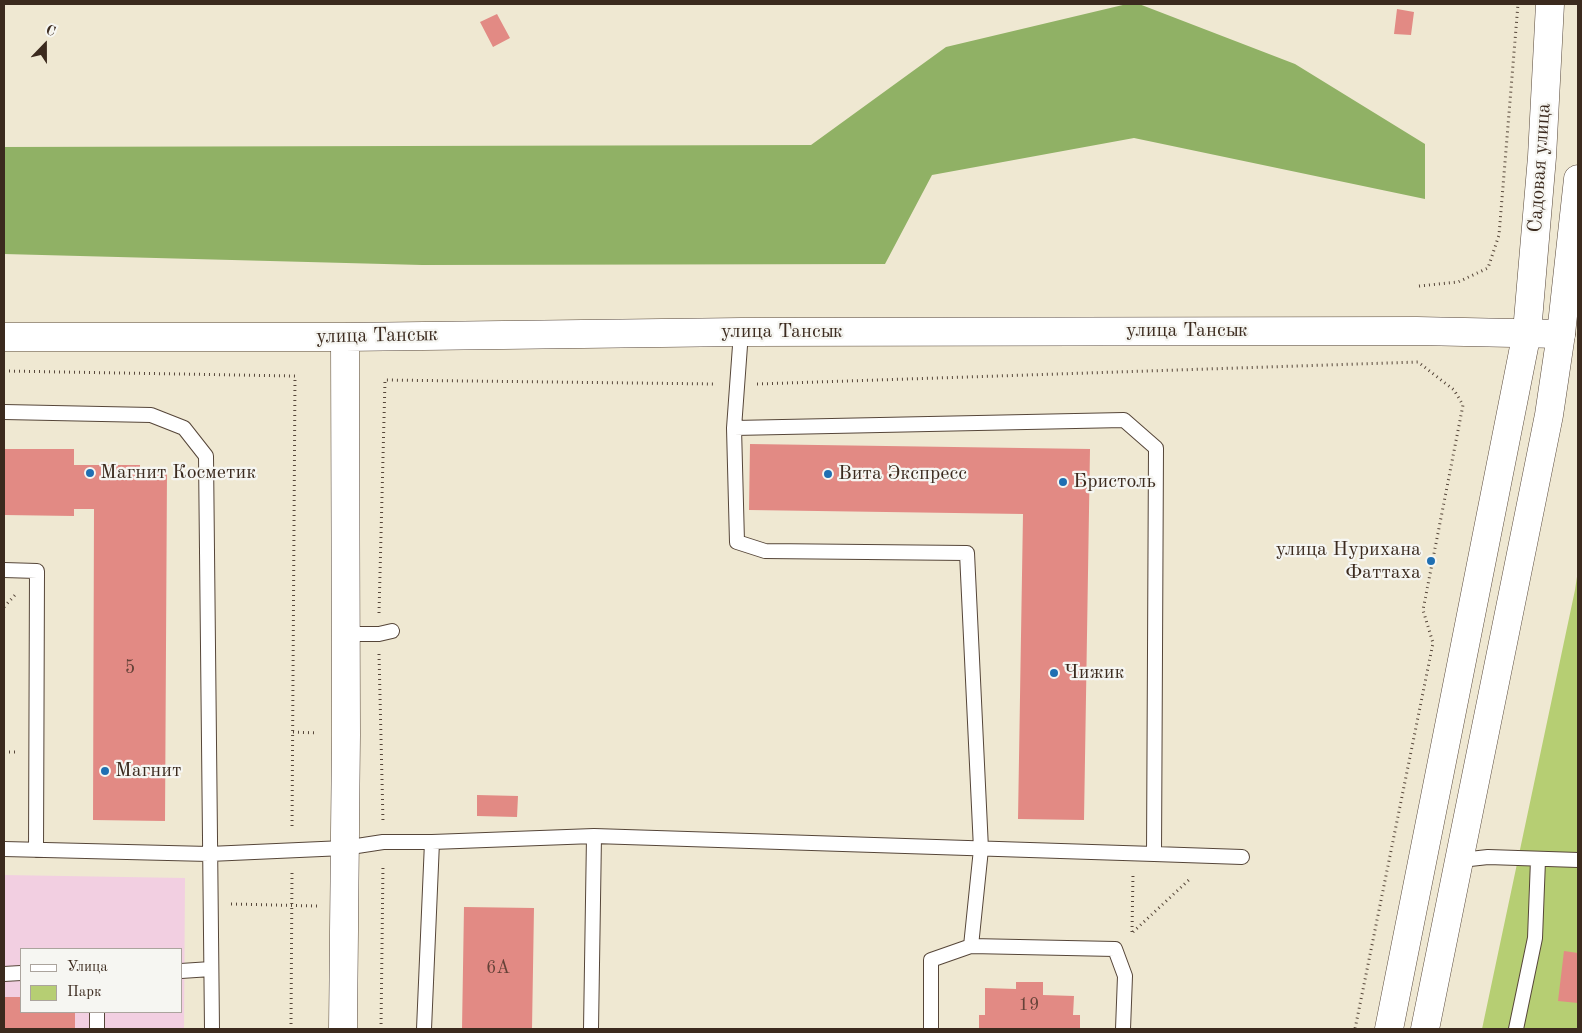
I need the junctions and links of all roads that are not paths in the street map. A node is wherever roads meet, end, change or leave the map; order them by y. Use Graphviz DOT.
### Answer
graph roads {
  1 [pos="1550,4"];
  2 [pos="1578,178"];
  3 [pos="1570,328"];
  4 [pos="740,332"];
  5 [pos="1527,332"];
  6 [pos="4,337"];
  7 [pos="345,337"];
  8 [pos="4,412"];
  9 [pos="734,428"];
  10 [pos="4,570"];
  11 [pos="385,633"];
  12 [pos="346,634"];
  13 [pos="594,836"];
  14 [pos="432,842"];
  15 [pos="344,848"];
  16 [pos="4,849"];
  17 [pos="980,849"];
  18 [pos="36,850"];
  19 [pos="209,854"];
  20 [pos="1154,854"];
  21 [pos="1242,856"];
  22 [pos="1461,860"];
  23 [pos="1538,860"];
  24 [pos="1578,860"];
  25 [pos="971,946"];
  26 [pos="211,969"];
  27 [pos="182,971"];
  28 [pos="20,973"];
  29 [pos="4,974"];
  30 [pos="97,1013"];
  31 [pos="97,1029"];
  32 [pos="212,1029"];
  33 [pos="343,1029"];
  34 [pos="424,1029"];
  35 [pos="591,1029"];
  36 [pos="931,1029"];
  37 [pos="1123,1029"];
  38 [pos="1389,1029"];
  39 [pos="1426,1029"];
  40 [pos="1516,1029"];
  1 -- 5 [label="street, Садовая улица"];
  2 -- 3 [label="street, Садовая улица"];
  3 -- 5 [label="street, улица Тансык"];
  3 -- 22 [label="street"];
  4 -- 5 [label="street, улица Тансык"];
  4 -- 7 [label="street, улица Тансык"];
  4 -- 9 [label="lane"];
  5 -- 38 [label="street"];
  6 -- 7 [label="street, улица Тансык"];
  7 -- 12 [label="street"];
  8 -- 19 [label="lane"];
  9 -- 17 [label="lane"];
  9 -- 20 [label="lane"];
  10 -- 18 [label="lane"];
  11 -- 12 [label="lane"];
  12 -- 15 [label="street"];
  13 -- 14 [label="lane"];
  13 -- 17 [label="lane"];
  13 -- 35 [label="lane"];
  14 -- 15 [label="lane"];
  14 -- 34 [label="lane"];
  15 -- 19 [label="lane"];
  15 -- 33 [label="street"];
  16 -- 18 [label="lane"];
  17 -- 20 [label="lane"];
  17 -- 25 [label="lane"];
  18 -- 19 [label="lane"];
  19 -- 26 [label="lane"];
  20 -- 21 [label="lane"];
  22 -- 23 [label="lane"];
  22 -- 39 [label="street"];
  23 -- 24 [label="lane"];
  23 -- 40 [label="lane"];
  25 -- 36 [label="lane"];
  25 -- 37 [label="lane"];
  26 -- 27 [label="lane"];
  26 -- 32 [label="lane"];
  28 -- 29 [label="lane"];
  30 -- 31 [label="lane"];
}
